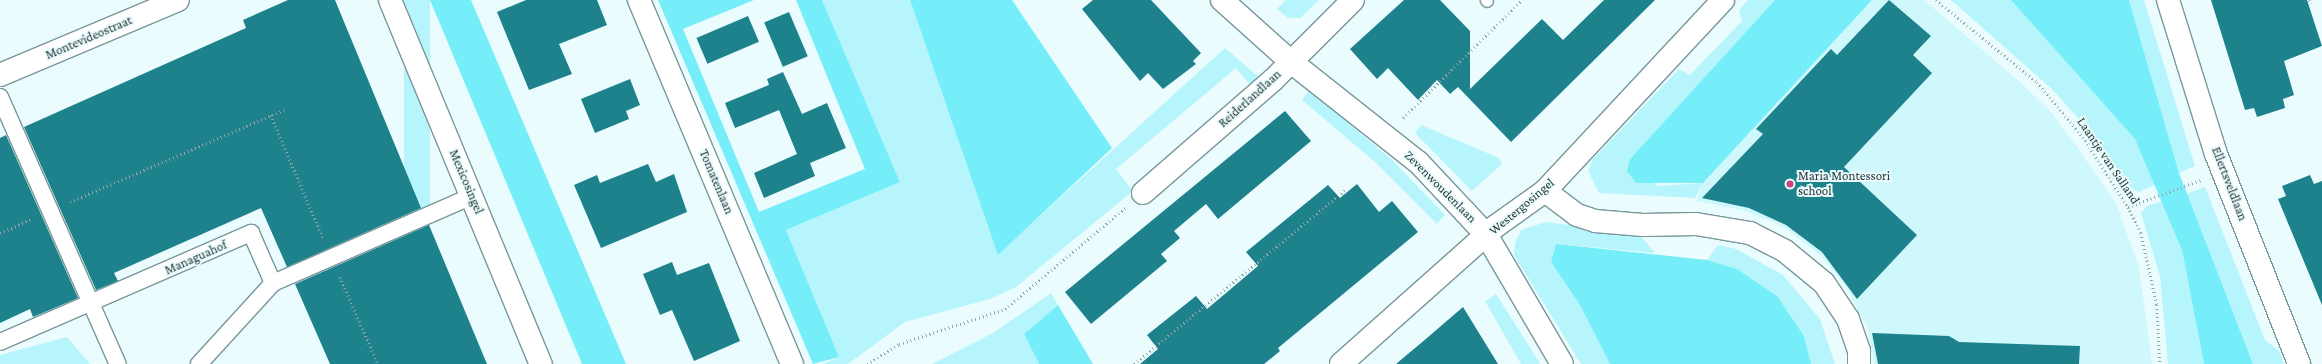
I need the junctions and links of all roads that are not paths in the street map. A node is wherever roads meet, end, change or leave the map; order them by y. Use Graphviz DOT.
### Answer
graph roads {
  1 [pos="178,0"];
  2 [pos="390,0"];
  3 [pos="639,0"];
  4 [pos="1222,0"];
  5 [pos="1353,0"];
  6 [pos="1722,0"];
  7 [pos="2168,0"];
  8 [pos="1290,61"];
  9 [pos="0,75"];
  10 [pos="0,96"];
  11 [pos="1545,191"];
  12 [pos="1142,193"];
  13 [pos="472,196"];
  14 [pos="1487,236"];
  15 [pos="274,283"];
  16 [pos="92,304"];
  17 [pos="0,342"];
  18 [pos="118,364"];
  19 [pos="199,364"];
  20 [pos="541,364"];
  21 [pos="792,364"];
  22 [pos="1341,364"];
  23 [pos="1562,364"];
  24 [pos="1859,364"];
  25 [pos="2299,364"];
  1 -- 9 [label="street, Montevideostraat"];
  2 -- 13 [label="street, Mexicosingel"];
  3 -- 21 [label="street, Tomatenlaan"];
  4 -- 8 [label="street, Zevenwoudenlaan"];
  5 -- 8 [label="street, Reiderlandlaan"];
  6 -- 11 [label="street, Westergosingel"];
  7 -- 25 [label="street, Ellertsveldlaan"];
  8 -- 12 [label="street, Reiderlandlaan"];
  8 -- 14 [label="street, Zevenwoudenlaan"];
  10 -- 16 [label="street"];
  11 -- 14 [label="street, Westergosingel"];
  11 -- 24 [label="street"];
  13 -- 15 [label="street"];
  13 -- 20 [label="street, Mexicosingel"];
  14 -- 22 [label="street, Westergosingel"];
  14 -- 23 [label="street, Zevenwoudenlaan"];
  15 -- 16 [label="street, Managuahof"];
  15 -- 19 [label="street"];
  16 -- 17 [label="street, Managuahof"];
  16 -- 18 [label="street"];
}
